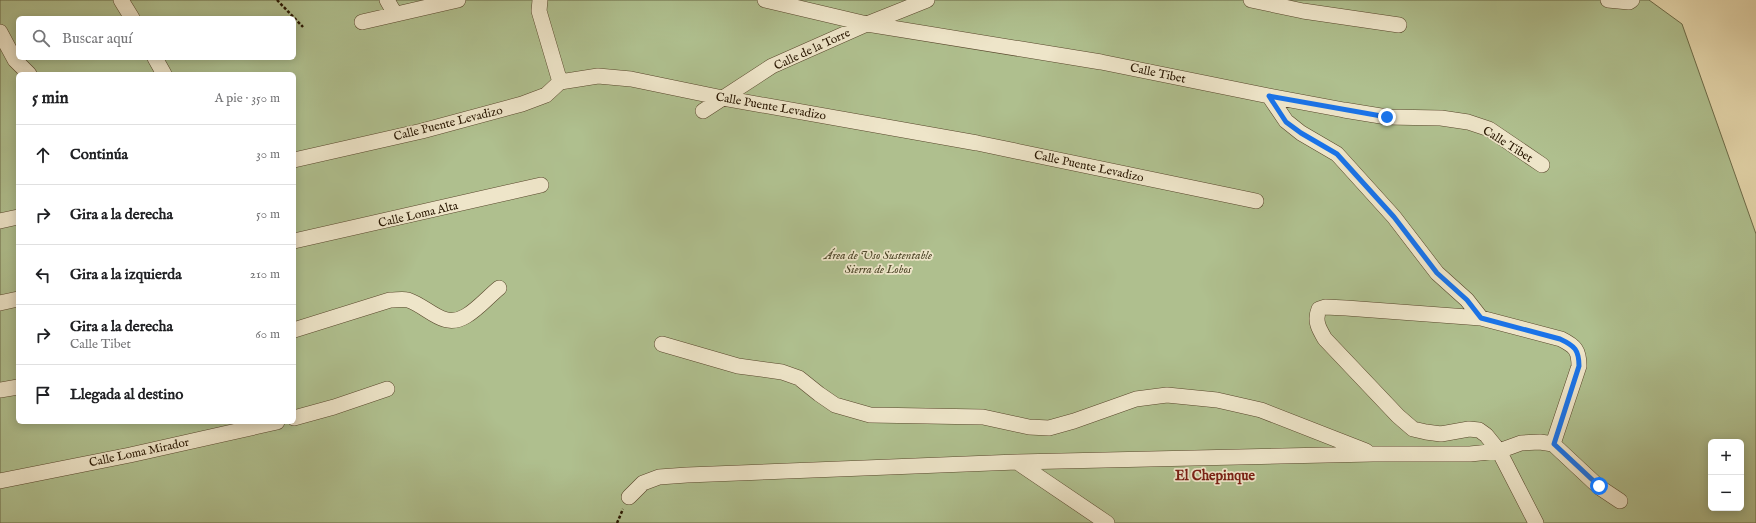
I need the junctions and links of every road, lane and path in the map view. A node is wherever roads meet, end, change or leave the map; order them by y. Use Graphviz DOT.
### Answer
graph roads {
  1 [pos="121,0"];
  2 [pos="277,0"];
  3 [pos="387,0"];
  4 [pos="458,0"];
  5 [pos="540,0"];
  6 [pos="765,0"];
  7 [pos="927,0"];
  8 [pos="1251,0"];
  9 [pos="1608,0"];
  10 [pos="1630,1"];
  11 [pos="1305,5"];
  12 [pos="395,14"];
  13 [pos="131,16"];
  14 [pos="292,16"];
  15 [pos="296,20"];
  16 [pos="362,22"];
  17 [pos="867,24"];
  18 [pos="1398,25"];
  19 [pos="303,27"];
  20 [pos="0,32"];
  21 [pos="16,56"];
  22 [pos="19,60"];
  23 [pos="156,60"];
  24 [pos="28,72"];
  25 [pos="163,72"];
  26 [pos="560,82"];
  27 [pos="1269,96"];
  28 [pos="723,98"];
  29 [pos="703,111"];
  30 [pos="296,160"];
  31 [pos="1542,166"];
  32 [pos="541,185"];
  33 [pos="1256,201"];
  34 [pos="16,217"];
  35 [pos="0,221"];
  36 [pos="296,241"];
  37 [pos="499,288"];
  38 [pos="16,299"];
  39 [pos="0,303"];
  40 [pos="1481,318"];
  41 [pos="296,329"];
  42 [pos="662,344"];
  43 [pos="16,387"];
  44 [pos="387,389"];
  45 [pos="0,390"];
  46 [pos="296,417"];
  47 [pos="268,424"];
  48 [pos="1554,444"];
  49 [pos="1499,451"];
  50 [pos="1373,454"];
  51 [pos="1017,462"];
  52 [pos="0,481"];
  53 [pos="629,497"];
  54 [pos="1620,501"];
  55 [pos="1107,523"];
  56 [pos="1536,523"];
  1 -- 13 [label="street"];
  2 -- 14 [label="path"];
  3 -- 12 [label="street"];
  4 -- 12 [label="street"];
  5 -- 26 [label="street"];
  6 -- 17 [label="street, Calle Tibet"];
  7 -- 17 [label="street, Calle de la Torre"];
  8 -- 11 [label="street"];
  9 -- 10 [label="street"];
  11 -- 18 [label="street"];
  12 -- 16 [label="street"];
  15 -- 19 [label="path"];
  17 -- 27 [label="street, Calle Tibet"];
  17 -- 28 [label="street, Calle de la Torre"];
  20 -- 21 [label="street"];
  22 -- 24 [label="street"];
  23 -- 25 [label="street"];
  26 -- 28 [label="street, Calle Puente Levadizo"];
  26 -- 30 [label="street, Calle Puente Levadizo"];
  27 -- 31 [label="street, Calle Tibet"];
  27 -- 40 [label="street"];
  28 -- 29 [label="street, Calle de la Torre"];
  28 -- 33 [label="street, Calle Puente Levadizo"];
  32 -- 36 [label="street, Calle Loma Alta"];
  34 -- 35 [label="street"];
  37 -- 41 [label="street"];
  38 -- 39 [label="street"];
  40 -- 48 [label="street"];
  40 -- 49 [label="street"];
  42 -- 50 [label="street"];
  43 -- 45 [label="street"];
  44 -- 46 [label="street"];
  47 -- 52 [label="street, Calle Loma Mirador"];
  48 -- 49 [label="street"];
  48 -- 54 [label="street"];
  49 -- 50 [label="street"];
  49 -- 56 [label="street"];
  50 -- 51 [label="street"];
  51 -- 53 [label="street"];
  51 -- 55 [label="street"];
}
